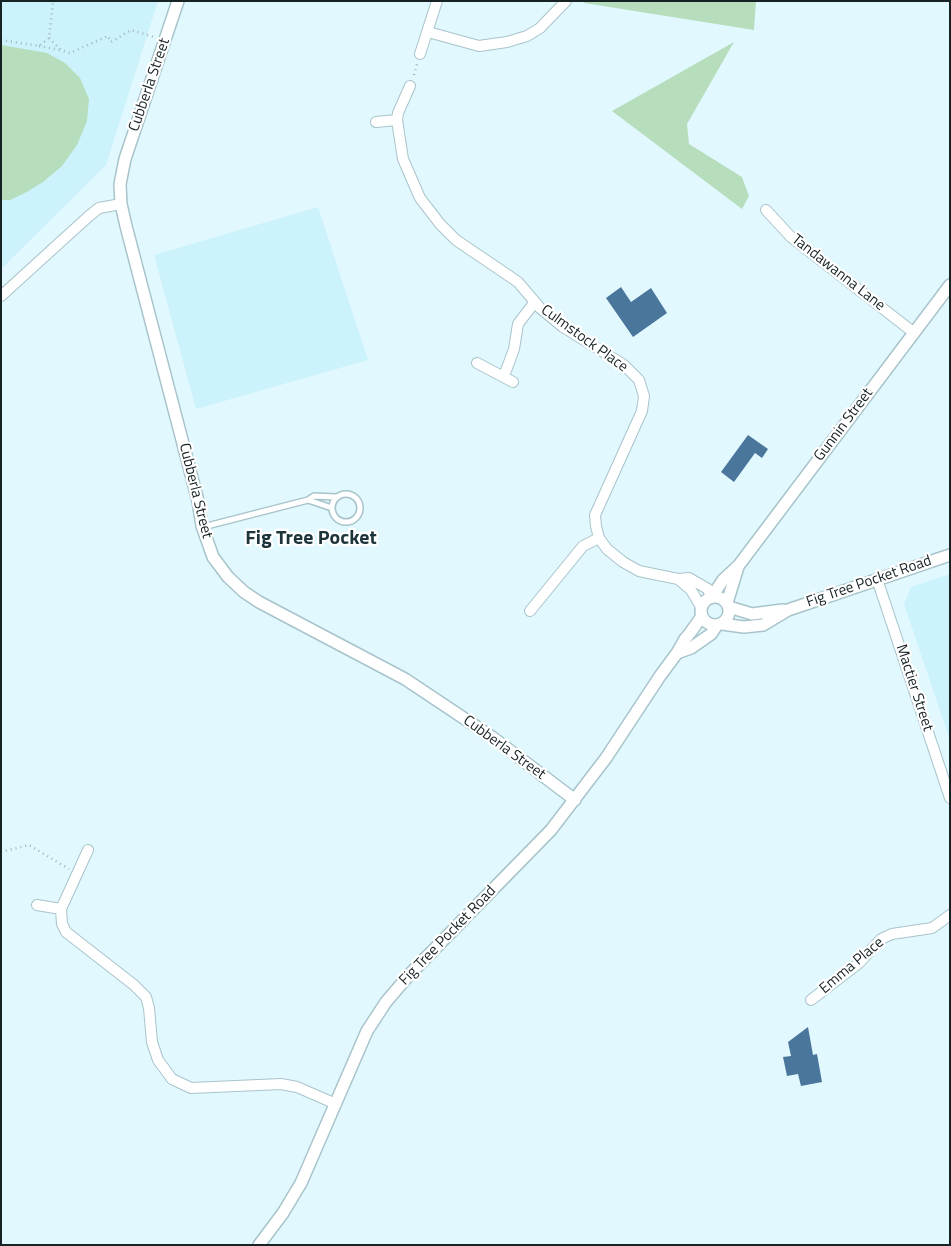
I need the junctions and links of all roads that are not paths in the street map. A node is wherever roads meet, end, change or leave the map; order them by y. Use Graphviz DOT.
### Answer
graph roads {
  1 [pos="178,1"];
  2 [pos="437,1"];
  3 [pos="566,1"];
  4 [pos="428,32"];
  5 [pos="420,54"];
  6 [pos="410,86"];
  7 [pos="397,120"];
  8 [pos="376,122"];
  9 [pos="122,204"];
  10 [pos="766,210"];
  11 [pos="950,285"];
  12 [pos="1,296"];
  13 [pos="534,302"];
  14 [pos="913,332"];
  15 [pos="477,363"];
  16 [pos="504,376"];
  17 [pos="514,382"];
  18 [pos="336,497"];
  19 [pos="308,500"];
  20 [pos="332,508"];
  21 [pos="202,527"];
  22 [pos="599,538"];
  23 [pos="950,555"];
  24 [pos="738,565"];
  25 [pos="678,579"];
  26 [pos="877,579"];
  27 [pos="713,597"];
  28 [pos="728,605"];
  29 [pos="788,610"];
  30 [pos="530,611"];
  31 [pos="702,611"];
  32 [pos="720,624"];
  33 [pos="677,653"];
  34 [pos="950,798"];
  35 [pos="575,800"];
  36 [pos="88,850"];
  37 [pos="37,906"];
  38 [pos="61,909"];
  39 [pos="950,915"];
  40 [pos="811,1000"];
  41 [pos="336,1104"];
  42 [pos="259,1245"];
  1 -- 9 [label="street, Cubberla Street"];
  2 -- 4 [label="street"];
  3 -- 4 [label="street"];
  4 -- 5 [label="street"];
  6 -- 7 [label="street, Culmstock Place"];
  7 -- 8 [label="street"];
  7 -- 13 [label="street, Culmstock Place"];
  9 -- 12 [label="street"];
  9 -- 21 [label="street, Cubberla Street"];
  10 -- 14 [label="street, Tandawanna Lane"];
  11 -- 14 [label="street, Gunnin Street"];
  13 -- 16 [label="street"];
  13 -- 22 [label="street, Culmstock Place"];
  14 -- 24 [label="street, Gunnin Street"];
  15 -- 16 [label="street"];
  16 -- 17 [label="street"];
  18 -- 19 [label="lane"];
  18 -- 20 [label="lane"];
  18 -- 20 [label="lane"];
  19 -- 20 [label="lane"];
  19 -- 21 [label="lane"];
  21 -- 35 [label="street, Cubberla Street"];
  22 -- 25 [label="street"];
  22 -- 30 [label="street"];
  23 -- 26 [label="street, Fig Tree Pocket Road"];
  24 -- 27 [label="street, Gunnin Street"];
  24 -- 28 [label="street, Gunnin Street"];
  25 -- 27 [label="street"];
  25 -- 31 [label="street"];
  26 -- 29 [label="street, Fig Tree Pocket Road"];
  26 -- 34 [label="street, Mactier Street"];
  27 -- 28 [label="street, Fig Tree Pocket Road"];
  27 -- 31 [label="street, Fig Tree Pocket Road"];
  28 -- 29 [label="street, Fig Tree Pocket Road"];
  28 -- 32 [label="street, Fig Tree Pocket Road"];
  29 -- 32 [label="street, Fig Tree Pocket Road"];
  31 -- 32 [label="street, Fig Tree Pocket Road"];
  31 -- 33 [label="street, Fig Tree Pocket Road"];
  32 -- 33 [label="street, Fig Tree Pocket Road"];
  33 -- 35 [label="street, Fig Tree Pocket Road"];
  35 -- 41 [label="street, Fig Tree Pocket Road"];
  36 -- 38 [label="street"];
  37 -- 38 [label="street"];
  38 -- 41 [label="street"];
  39 -- 40 [label="street, Emma Place"];
  41 -- 42 [label="street, Fig Tree Pocket Road"];
}
